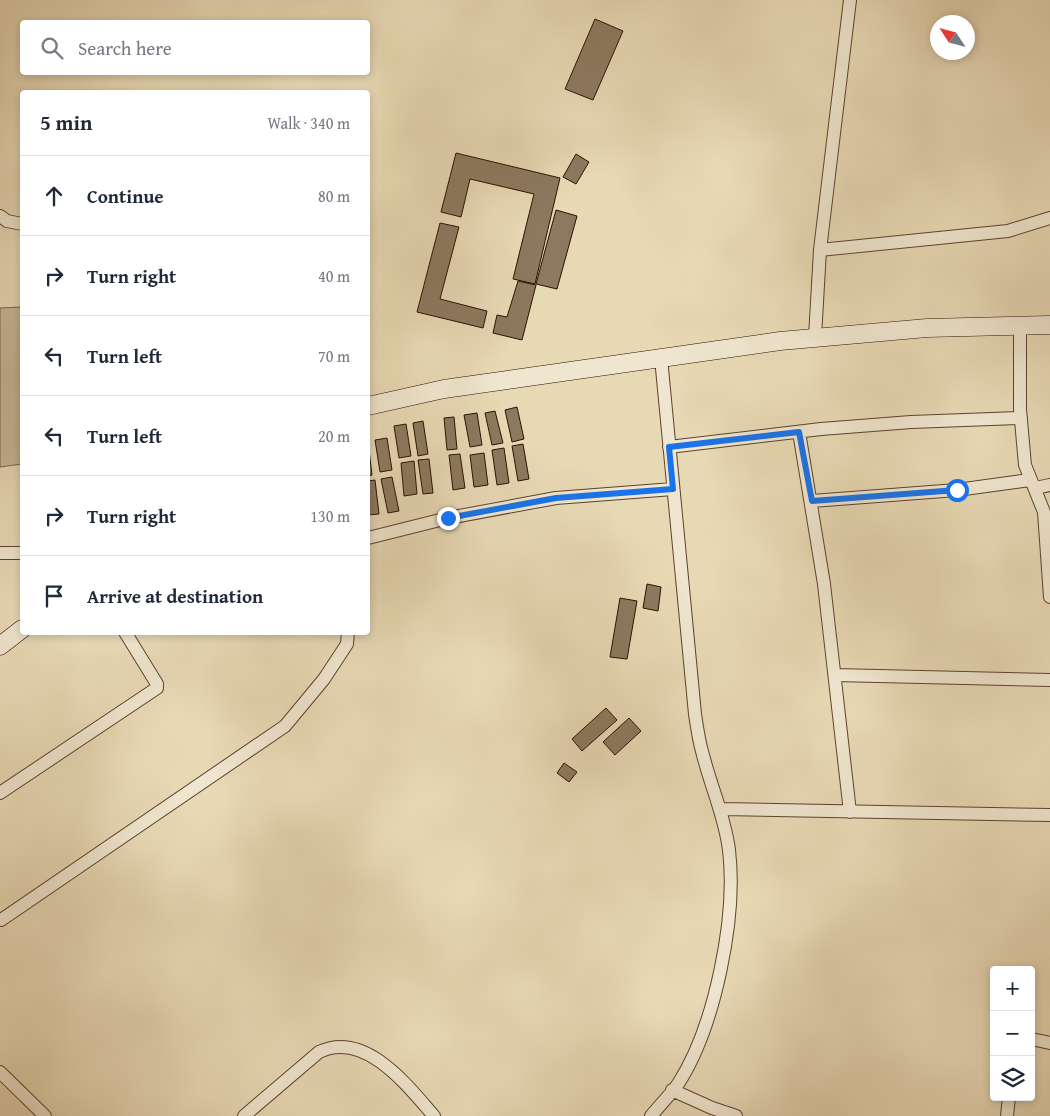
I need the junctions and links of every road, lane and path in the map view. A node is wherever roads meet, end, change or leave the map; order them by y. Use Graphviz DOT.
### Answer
graph roads {
  1 [pos="850,0"];
  2 [pos="0,216"];
  3 [pos="1050,218"];
  4 [pos="20,224"];
  5 [pos="820,250"];
  6 [pos="1050,325"];
  7 [pos="1020,326"];
  8 [pos="815,337"];
  9 [pos="661,358"];
  10 [pos="370,406"];
  11 [pos="1021,418"];
  12 [pos="799,432"];
  13 [pos="669,447"];
  14 [pos="1032,484"];
  15 [pos="1050,485"];
  16 [pos="673,489"];
  17 [pos="812,501"];
  18 [pos="370,538"];
  19 [pos="0,553"];
  20 [pos="20,553"];
  21 [pos="1048,553"];
  22 [pos="1050,597"];
  23 [pos="20,631"];
  24 [pos="127,635"];
  25 [pos="348,635"];
  26 [pos="0,646"];
  27 [pos="835,675"];
  28 [pos="1050,680"];
  29 [pos="0,793"];
  30 [pos="720,809"];
  31 [pos="850,812"];
  32 [pos="1050,815"];
  33 [pos="1,920"];
  34 [pos="1035,1040"];
  35 [pos="1050,1043"];
  36 [pos="0,1072"];
  37 [pos="672,1090"];
  38 [pos="1009,1101"];
  39 [pos="45,1116"];
  40 [pos="244,1116"];
  41 [pos="434,1116"];
  42 [pos="652,1116"];
  43 [pos="736,1116"];
  44 [pos="1007,1116"];
  1 -- 5 [label="street"];
  2 -- 4 [label="street"];
  3 -- 5 [label="street"];
  5 -- 8 [label="street"];
  6 -- 7 [label="main road"];
  7 -- 8 [label="main road"];
  7 -- 11 [label="street"];
  8 -- 9 [label="main road"];
  9 -- 10 [label="main road"];
  9 -- 13 [label="street"];
  11 -- 12 [label="street"];
  11 -- 14 [label="street"];
  12 -- 13 [label="street"];
  12 -- 17 [label="street"];
  13 -- 16 [label="street"];
  14 -- 15 [label="street"];
  14 -- 17 [label="street"];
  14 -- 21 [label="street"];
  16 -- 18 [label="street"];
  16 -- 30 [label="street"];
  17 -- 27 [label="street"];
  19 -- 20 [label="street"];
  21 -- 22 [label="street"];
  23 -- 26 [label="main road"];
  24 -- 29 [label="street"];
  25 -- 33 [label="street"];
  27 -- 28 [label="street"];
  27 -- 31 [label="street"];
  30 -- 31 [label="street"];
  30 -- 37 [label="street"];
  31 -- 32 [label="street"];
  34 -- 35 [label="street"];
  36 -- 39 [label="street"];
  37 -- 42 [label="street"];
  37 -- 43 [label="street"];
  38 -- 44 [label="street"];
  40 -- 41 [label="street"];
}
